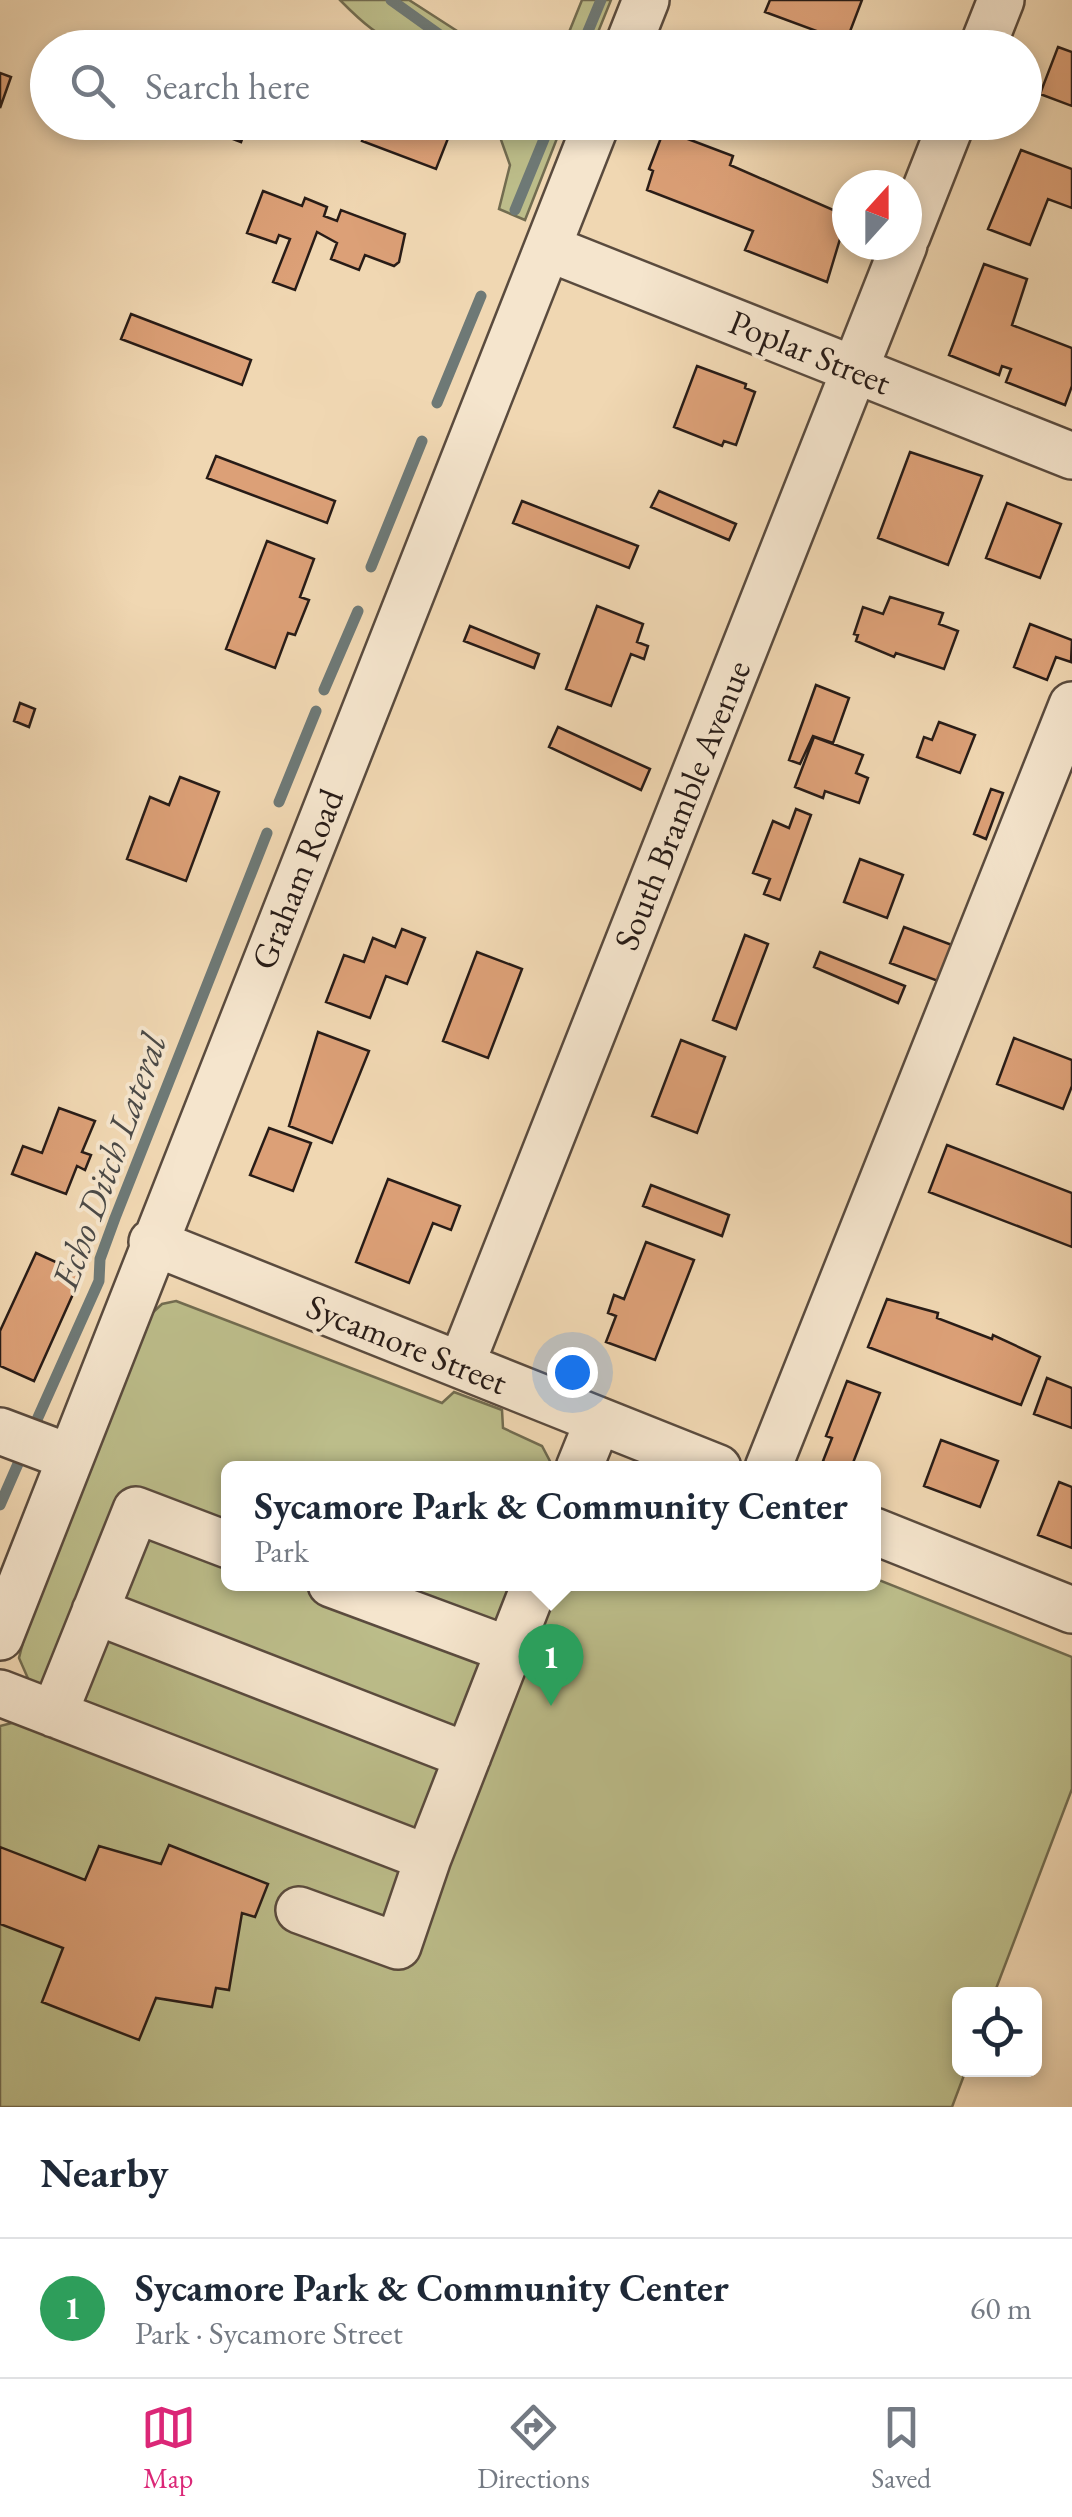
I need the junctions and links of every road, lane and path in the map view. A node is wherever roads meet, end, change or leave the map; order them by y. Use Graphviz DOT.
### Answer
graph roads {
  1 [pos="646,0"];
  2 [pos="1001,0"];
  3 [pos="634,30"];
  4 [pos="989,30"];
  5 [pos="590,140"];
  6 [pos="945,140"];
  7 [pos="922,198"];
  8 [pos="548,248"];
  9 [pos="898,260"];
  10 [pos="854,369"];
  11 [pos="1072,456"];
  12 [pos="1072,705"];
  13 [pos="152,1242"];
  14 [pos="461,1366"];
  15 [pos="598,1421"];
  16 [pos="0,1431"];
  17 [pos="69,1457"];
  18 [pos="582,1461"];
  19 [pos="700,1461"];
  20 [pos="771,1461"];
  21 [pos="881,1534"];
  22 [pos="221,1542"];
  23 [pos="351,1591"];
  24 [pos="532,1591"];
  25 [pos="1072,1610"];
  26 [pos="95,1611"];
  27 [pos="0,1637"];
  28 [pos="509,1650"];
  29 [pos="0,1694"];
  30 [pos="54,1714"];
  31 [pos="468,1756"];
  32 [pos="428,1858"];
  33 [pos="299,1910"];
  1 -- 3 [label="street"];
  2 -- 4 [label="street"];
  5 -- 8 [label="street, Graham Road"];
  6 -- 7 [label="street"];
  8 -- 10 [label="street, Poplar Street"];
  8 -- 13 [label="street, Graham Road"];
  9 -- 10 [label="street, South Bramble Avenue"];
  10 -- 11 [label="street, Poplar Street"];
  10 -- 14 [label="street, South Bramble Avenue"];
  12 -- 20 [label="street"];
  13 -- 14 [label="street, Sycamore Street"];
  13 -- 17 [label="street, Graham Road"];
  14 -- 15 [label="street, Sycamore Street"];
  15 -- 18 [label="street"];
  15 -- 19 [label="street, Sycamore Street"];
  16 -- 17 [label="street"];
  17 -- 27 [label="street, Graham Road"];
  21 -- 25 [label="street"];
  22 -- 26 [label="street"];
  23 -- 28 [label="street"];
  24 -- 28 [label="street"];
  26 -- 30 [label="street"];
  26 -- 31 [label="street"];
  28 -- 31 [label="street"];
  29 -- 30 [label="street"];
  30 -- 32 [label="street"];
  31 -- 32 [label="street"];
  32 -- 33 [label="street"];
}
